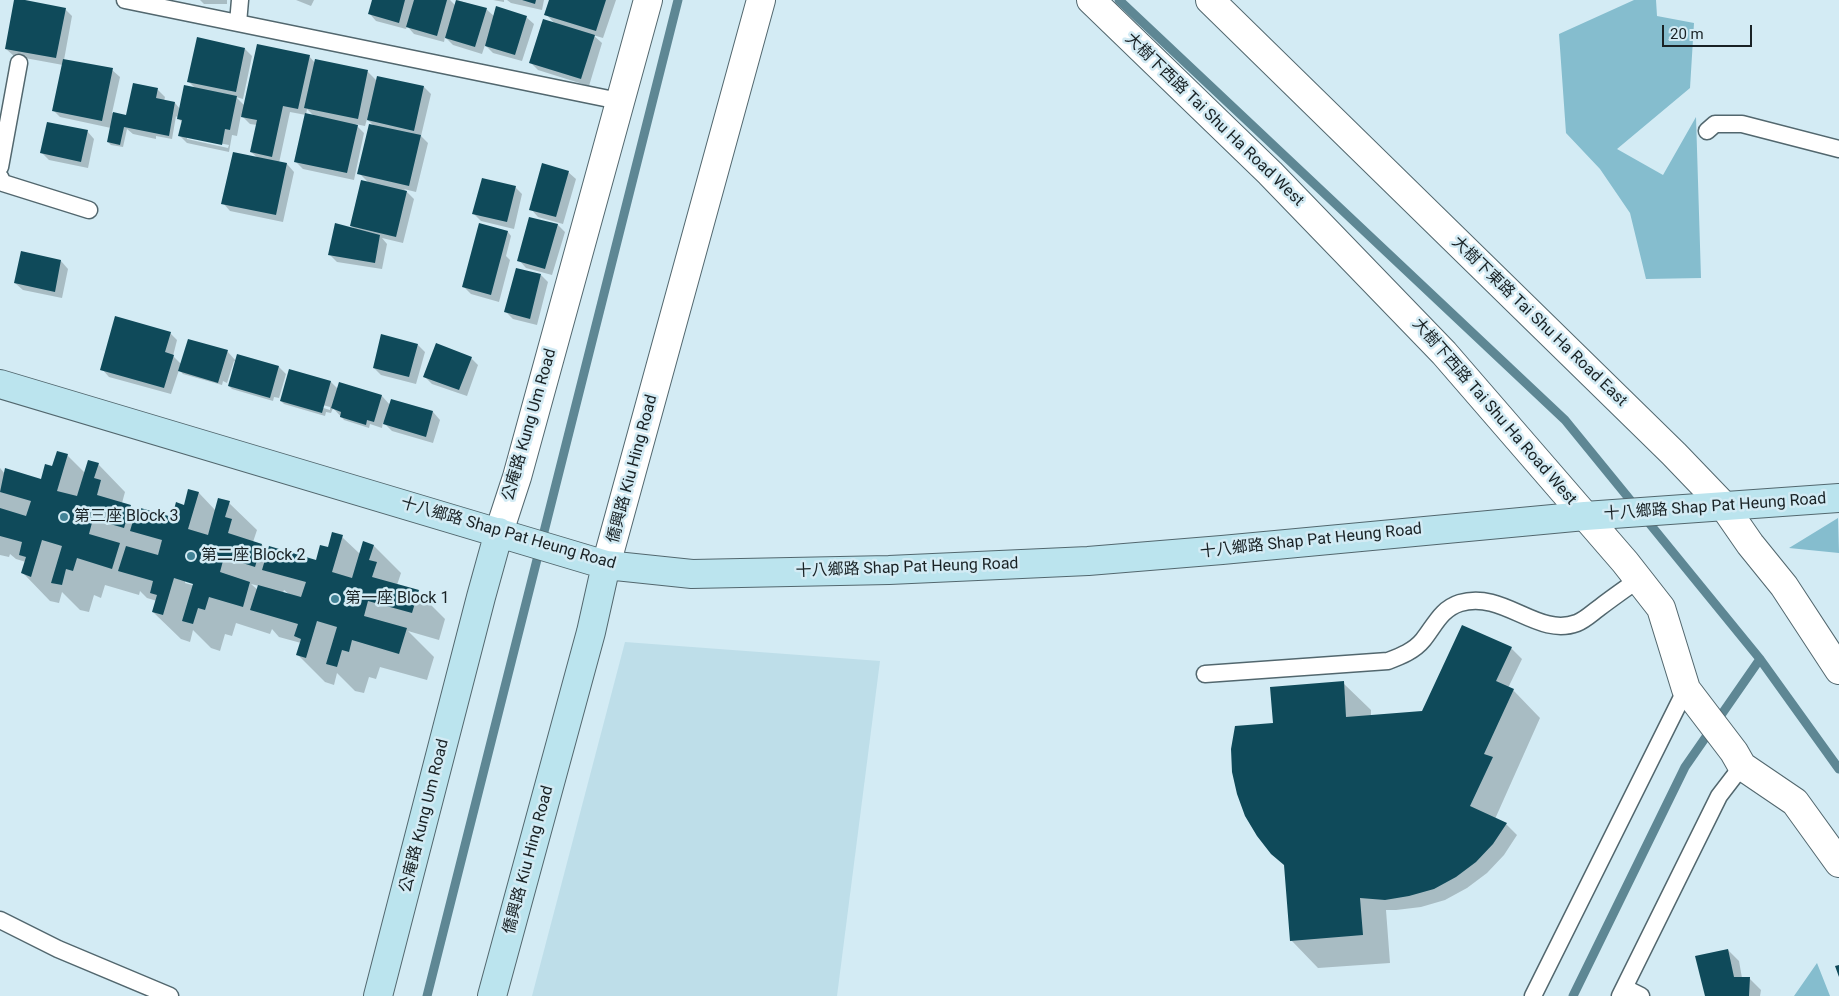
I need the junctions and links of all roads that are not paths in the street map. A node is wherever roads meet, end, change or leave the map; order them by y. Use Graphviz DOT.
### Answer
graph roads {
  1 [pos="125,0"];
  2 [pos="240,0"];
  3 [pos="648,0"];
  4 [pos="761,0"];
  5 [pos="1091,0"];
  6 [pos="1210,0"];
  7 [pos="238,23"];
  8 [pos="19,63"];
  9 [pos="619,101"];
  10 [pos="1707,131"];
  11 [pos="1839,149"];
  12 [pos="0,167"];
  13 [pos="0,177"];
  14 [pos="89,210"];
  15 [pos="0,384"];
  16 [pos="1839,498"];
  17 [pos="1714,506"];
  18 [pos="1594,515"];
  19 [pos="499,532"];
  20 [pos="599,562"];
  21 [pos="1639,579"];
  22 [pos="1839,670"];
  23 [pos="1205,674"];
  24 [pos="1692,698"];
  25 [pos="1738,759"];
  26 [pos="1839,864"];
  27 [pos="0,920"];
  28 [pos="1622,992"];
  29 [pos="170,996"];
  30 [pos="378,996"];
  31 [pos="492,996"];
  32 [pos="1532,996"];
  33 [pos="1641,996"];
  1 -- 7 [label="lane"];
  2 -- 7 [label="lane"];
  3 -- 9 [label="street, 公庵路 Kung Um Road"];
  4 -- 20 [label="street, 僑興路 Kiu Hing Road"];
  5 -- 18 [label="street, 大樹下西路 Tai Shu Ha Road West"];
  6 -- 17 [label="street, 大樹下東路 Tai Shu Ha Road East"];
  7 -- 9 [label="lane"];
  8 -- 12 [label="lane"];
  9 -- 19 [label="street, 公庵路 Kung Um Road"];
  10 -- 11 [label="lane"];
  13 -- 14 [label="lane"];
  15 -- 19 [label="main road, 十八鄉路 Shap Pat Heung Road"];
  16 -- 17 [label="main road, 十八鄉路 Shap Pat Heung Road"];
  17 -- 18 [label="main road, 十八鄉路 Shap Pat Heung Road"];
  17 -- 22 [label="street, 大樹下東路 Tai Shu Ha Road East"];
  18 -- 20 [label="main road, 十八鄉路 Shap Pat Heung Road"];
  18 -- 21 [label="street, 大樹下西路 Tai Shu Ha Road West"];
  19 -- 20 [label="main road, 十八鄉路 Shap Pat Heung Road"];
  19 -- 30 [label="main road, 公庵路 Kung Um Road"];
  20 -- 31 [label="main road, 僑興路 Kiu Hing Road"];
  21 -- 23 [label="lane"];
  21 -- 24 [label="street, 大樹下西路 Tai Shu Ha Road West"];
  24 -- 25 [label="street, 大樹下西路 Tai Shu Ha Road West"];
  24 -- 32 [label="lane"];
  25 -- 26 [label="street, 大樹下西路 Tai Shu Ha Road West"];
  25 -- 28 [label="lane"];
  27 -- 29 [label="lane"];
  28 -- 33 [label="lane"];
}
